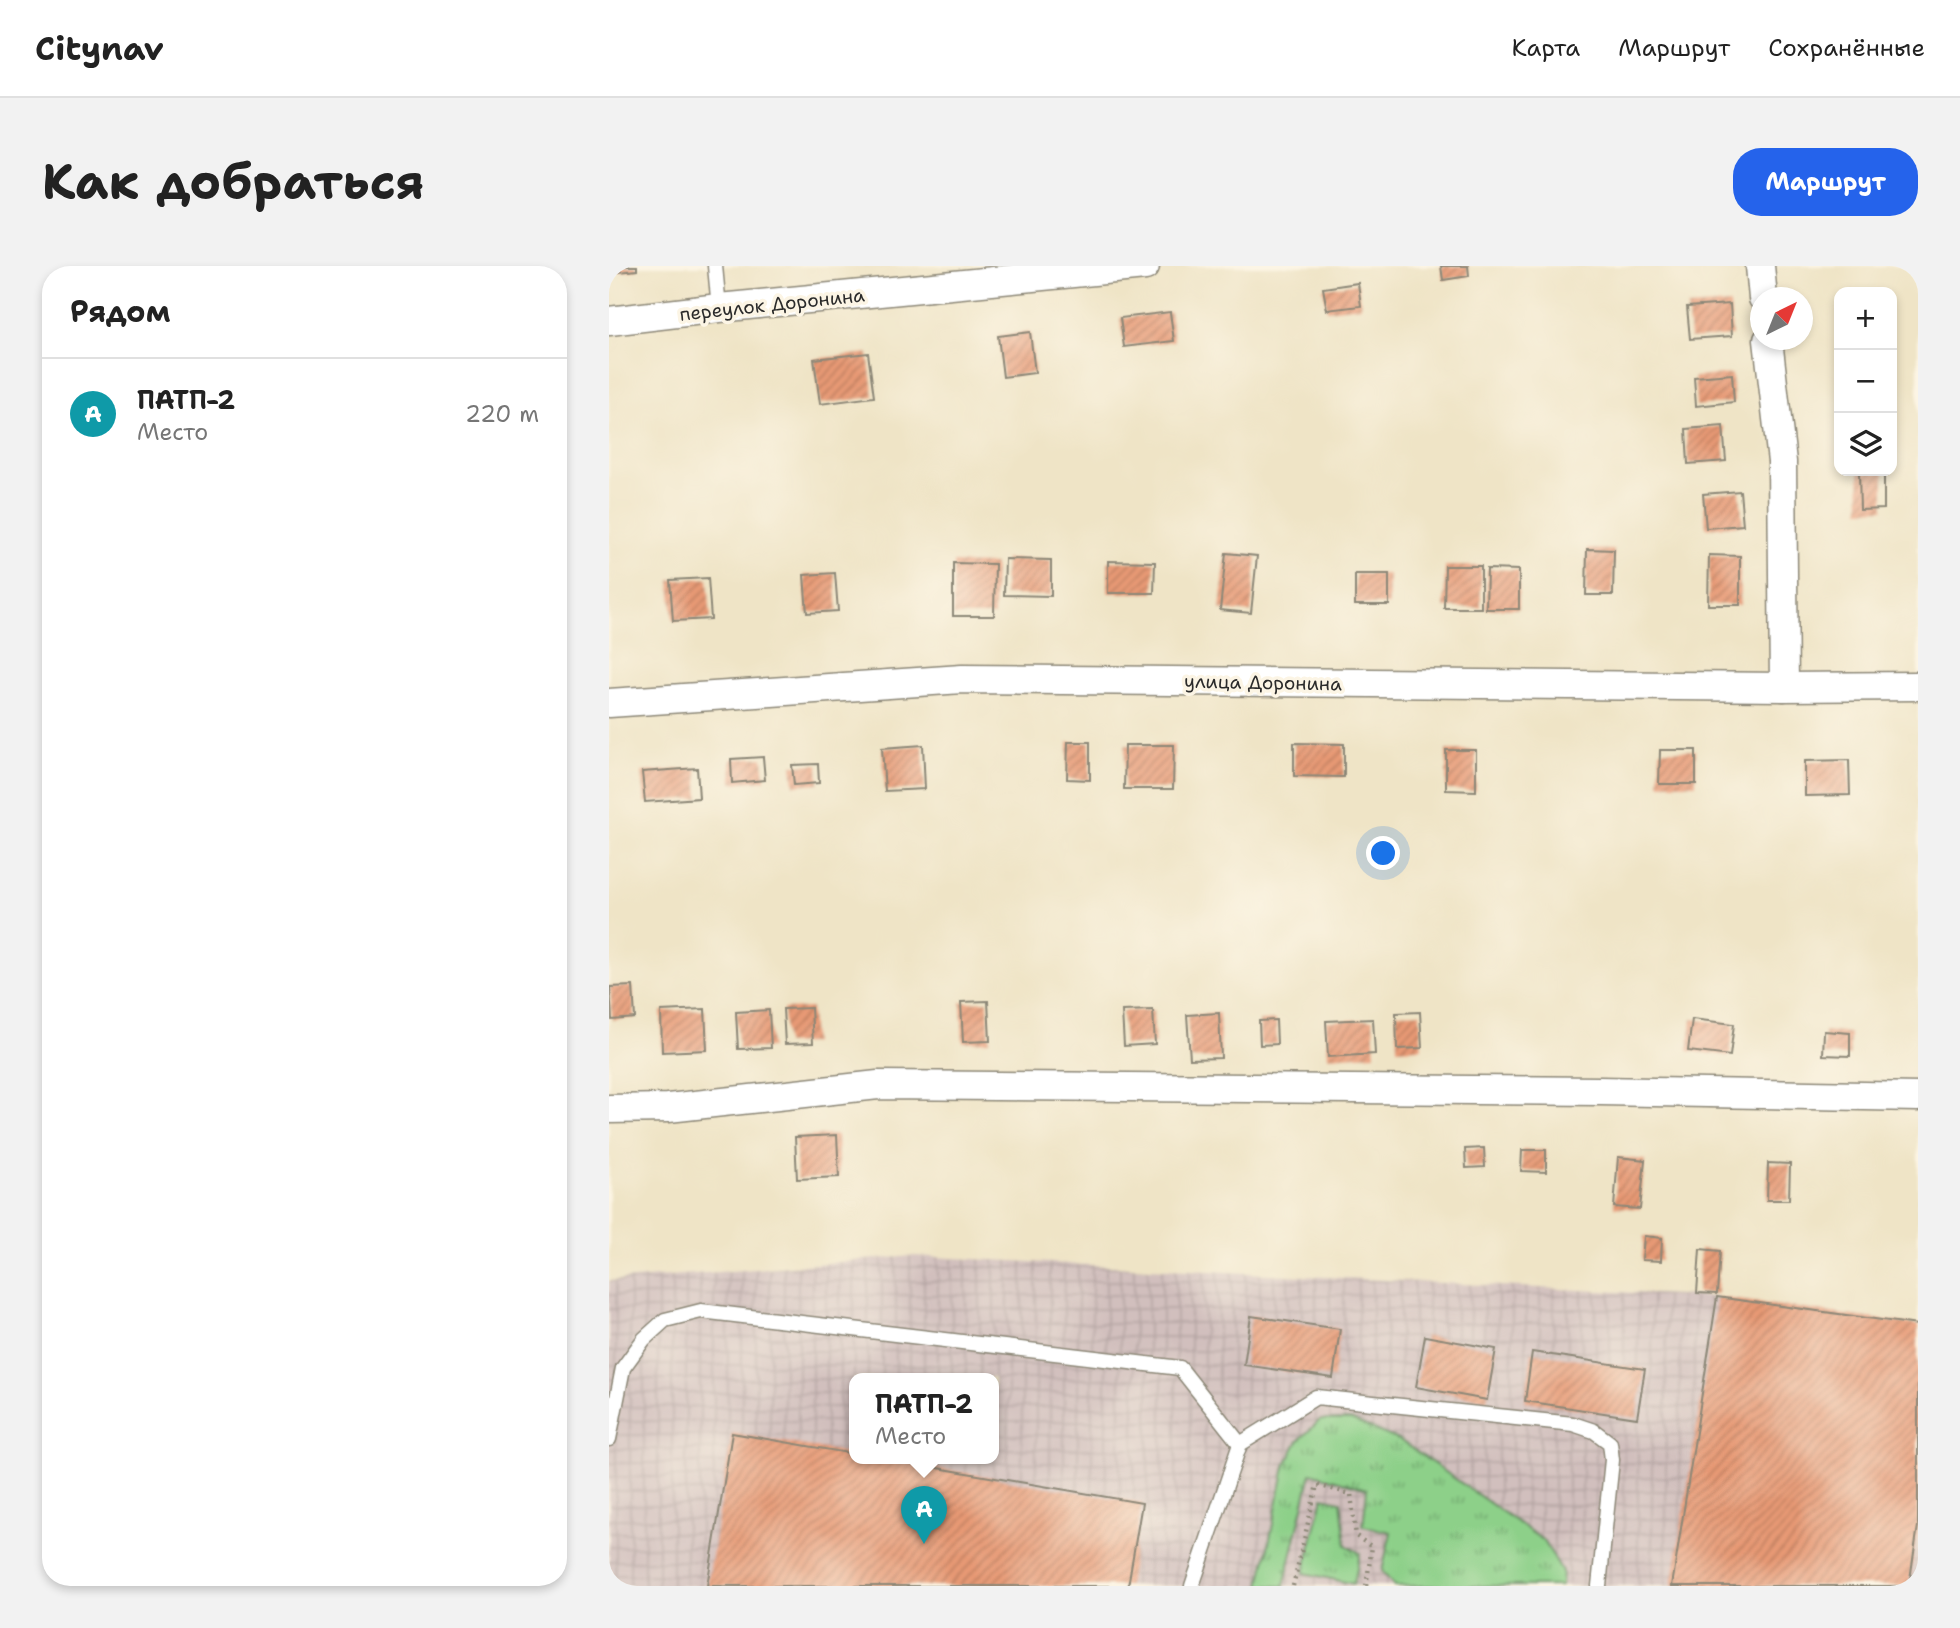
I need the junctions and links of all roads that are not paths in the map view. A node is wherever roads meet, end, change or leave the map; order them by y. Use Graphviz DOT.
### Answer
graph roads {
  1 [pos="715,266"];
  2 [pos="1145,266"];
  3 [pos="1760,266"];
  4 [pos="1762,287"];
  5 [pos="719,308"];
  6 [pos="609,321"];
  7 [pos="1769,350"];
  8 [pos="1918,686"];
  9 [pos="1784,687"];
  10 [pos="609,703"];
  11 [pos="1918,1097"];
  12 [pos="609,1109"];
  13 [pos="609,1439"];
  14 [pos="1240,1444"];
  15 [pos="1192,1586"];
  16 [pos="1599,1586"];
  1 -- 5 [label="lane"];
  2 -- 5 [label="street, переулок Доронина"];
  3 -- 4 [label="street"];
  5 -- 6 [label="street, переулок Доронина"];
  7 -- 9 [label="street"];
  8 -- 9 [label="street, улица Доронина"];
  9 -- 10 [label="street, улица Доронина"];
  11 -- 12 [label="street"];
  13 -- 14 [label="lane"];
  14 -- 15 [label="lane"];
  14 -- 16 [label="lane"];
}
